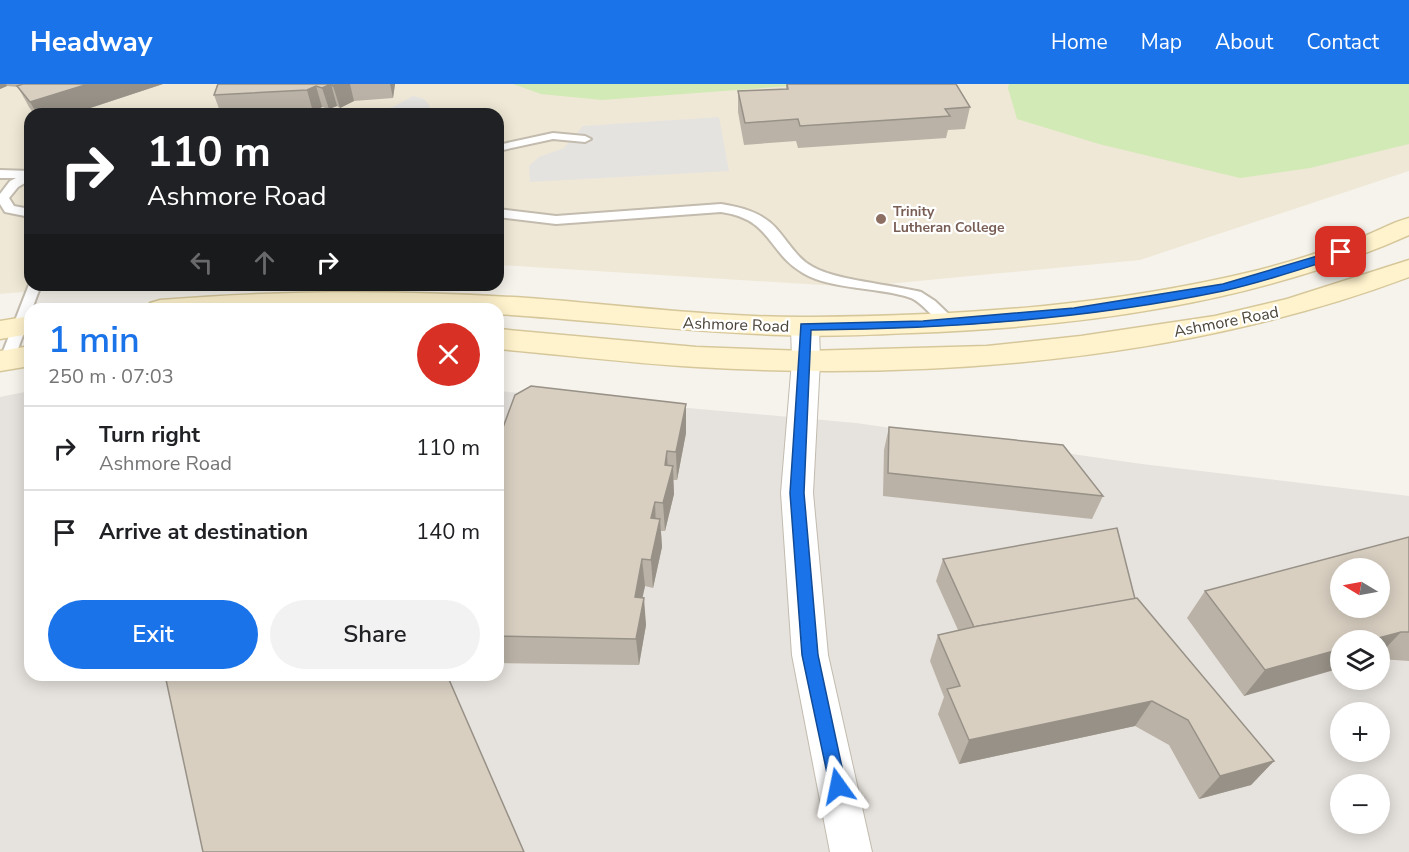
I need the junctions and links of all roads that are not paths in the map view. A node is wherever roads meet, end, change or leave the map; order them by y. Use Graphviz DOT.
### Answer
graph roads {
  1 [pos="585,139"];
  2 [pos="504,147"];
  3 [pos="0,174"];
  4 [pos="24,175"];
  5 [pos="24,178"];
  6 [pos="4,209"];
  7 [pos="24,212"];
  8 [pos="504,214"];
  9 [pos="1409,226"];
  10 [pos="1409,268"];
  11 [pos="231,303"];
  12 [pos="442,303"];
  13 [pos="504,306"];
  14 [pos="24,308"];
  15 [pos="951,323"];
  16 [pos="16,327"];
  17 [pos="806,327"];
  18 [pos="504,340"];
  19 [pos="12,359"];
  20 [pos="806,361"];
  21 [pos="851,852"];
  1 -- 2 [label="lane"];
  3 -- 4 [label="lane"];
  5 -- 6 [label="lane"];
  6 -- 7 [label="lane"];
  8 -- 15 [label="lane"];
  9 -- 15 [label="main road, Ashmore Road"];
  10 -- 20 [label="main road, Ashmore Road"];
  11 -- 12 [label="main road, Ashmore Road"];
  13 -- 17 [label="main road, Ashmore Road"];
  14 -- 16 [label="lane"];
  15 -- 17 [label="main road, Ashmore Road"];
  16 -- 19 [label="lane"];
  17 -- 20 [label="street"];
  18 -- 20 [label="main road, Ashmore Road"];
  20 -- 21 [label="street"];
}
